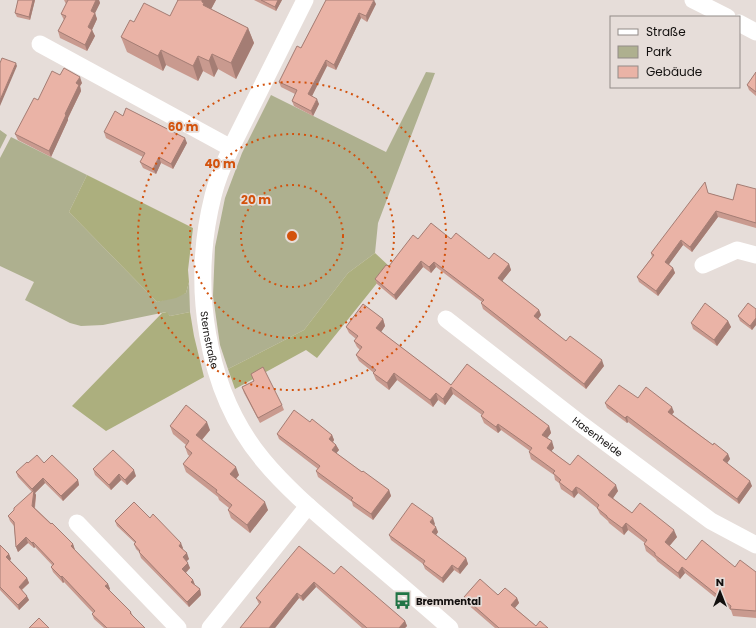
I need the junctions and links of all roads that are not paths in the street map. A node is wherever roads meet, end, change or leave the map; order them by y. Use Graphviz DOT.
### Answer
graph roads {
  1 [pos="305,0"];
  2 [pos="693,0"];
  3 [pos="725,16"];
  4 [pos="740,24"];
  5 [pos="756,32"];
  6 [pos="40,44"];
  7 [pos="231,148"];
  8 [pos="756,255"];
  9 [pos="703,264"];
  10 [pos="446,319"];
  11 [pos="308,506"];
  12 [pos="77,523"];
  13 [pos="756,545"];
  14 [pos="178,628"];
  15 [pos="210,628"];
  16 [pos="450,628"];
  1 -- 7 [label="street, Sternstraße"];
  2 -- 3 [label="street"];
  4 -- 5 [label="street"];
  6 -- 7 [label="street"];
  7 -- 11 [label="street, Sternstraße"];
  8 -- 9 [label="street"];
  10 -- 13 [label="street, Hasenheide"];
  11 -- 15 [label="street"];
  11 -- 16 [label="street, Sternstraße"];
  12 -- 14 [label="street"];
}
